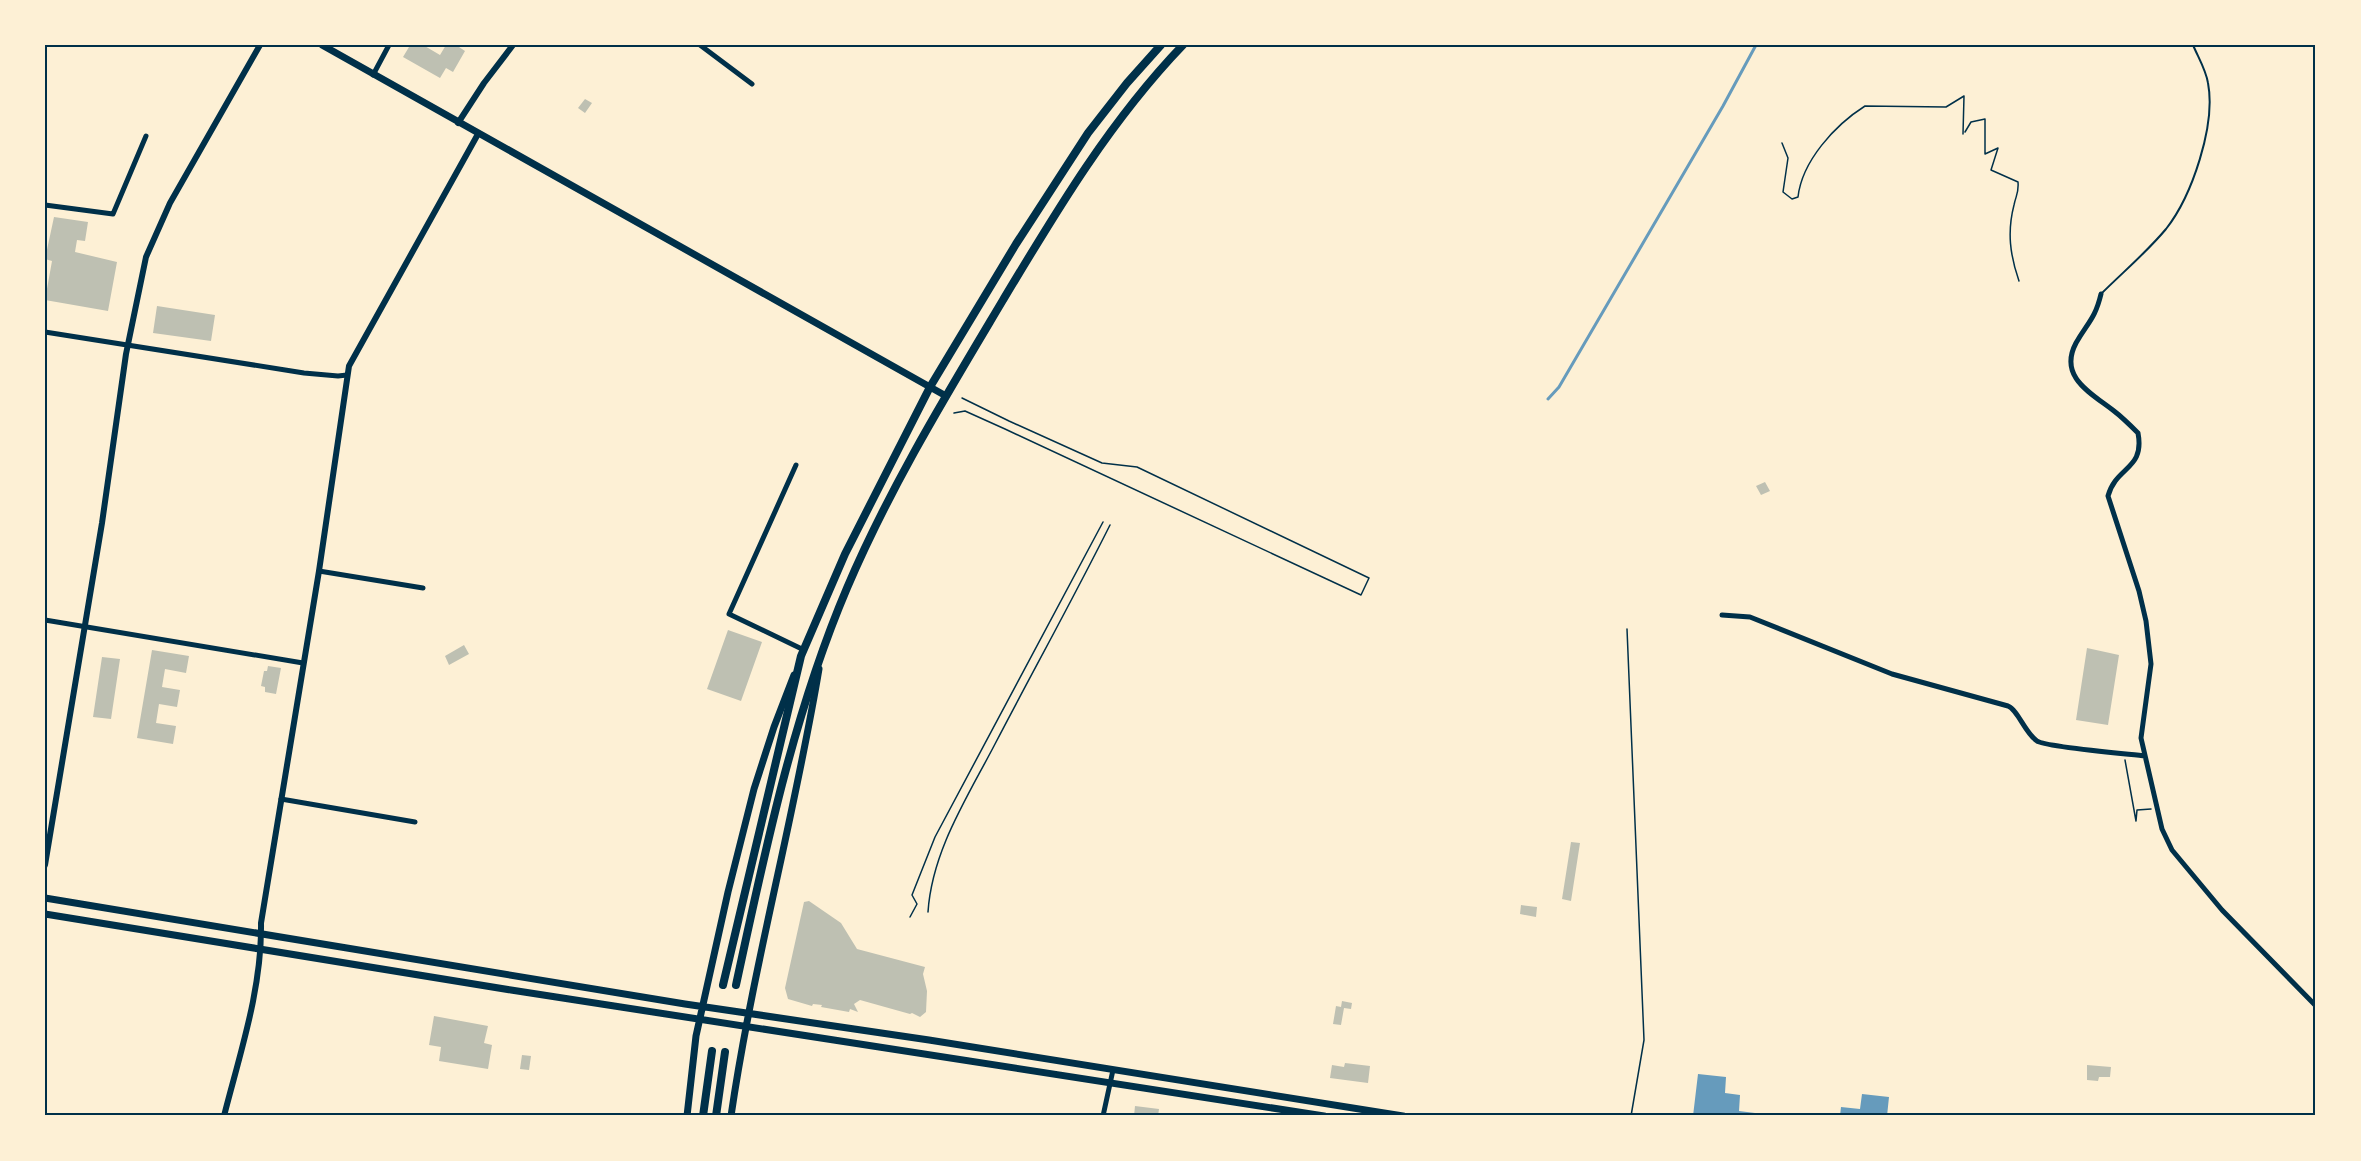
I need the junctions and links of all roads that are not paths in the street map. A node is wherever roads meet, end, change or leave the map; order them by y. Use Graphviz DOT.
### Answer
graph roads {
  1 [pos="260,45"];
  2 [pos="322,45"];
  3 [pos="389,45"];
  4 [pos="513,45"];
  5 [pos="700,45"];
  6 [pos="1161,45"];
  7 [pos="1183,45"];
  8 [pos="2193,45"];
  9 [pos="373,75"];
  10 [pos="752,84"];
  11 [pos="458,123"];
  12 [pos="478,134"];
  13 [pos="146,136"];
  14 [pos="45,205"];
  15 [pos="2101,294"];
  16 [pos="45,332"];
  17 [pos="128,345"];
  18 [pos="347,375"];
  19 [pos="930,387"];
  20 [pos="946,396"];
  21 [pos="796,465"];
  22 [pos="319,571"];
  23 [pos="423,588"];
  24 [pos="1722,615"];
  25 [pos="45,620"];
  26 [pos="84,627"];
  27 [pos="803,653"];
  28 [pos="820,661"];
  29 [pos="303,663"];
  30 [pos="2145,756"];
  31 [pos="281,799"];
  32 [pos="415,822"];
  33 [pos="45,865"];
  34 [pos="45,898"];
  35 [pos="45,914"];
  36 [pos="261,934"];
  37 [pos="261,949"];
  38 [pos="723,985"];
  39 [pos="736,985"];
  40 [pos="702,1006"];
  41 [pos="2316,1006"];
  42 [pos="747,1012"];
  43 [pos="700,1019"];
  44 [pos="745,1024"];
  45 [pos="712,1051"];
  46 [pos="725,1052"];
  47 [pos="1113,1070"];
  48 [pos="1110,1083"];
  49 [pos="1376,1114"];
  50 [pos="224,1116"];
  51 [pos="687,1116"];
  52 [pos="703,1116"];
  53 [pos="716,1116"];
  54 [pos="730,1116"];
  55 [pos="1103,1116"];
  56 [pos="1324,1116"];
  57 [pos="1403,1116"];
  1 -- 17 [label="street"];
  2 -- 9 [label="main road"];
  3 -- 9 [label="street"];
  4 -- 11 [label="street"];
  5 -- 10 [label="street"];
  6 -- 19 [label="main road"];
  7 -- 20 [label="main road"];
  8 -- 15 [label="lane"];
  9 -- 11 [label="main road"];
  11 -- 12 [label="main road"];
  12 -- 18 [label="street"];
  12 -- 19 [label="main road"];
  13 -- 14 [label="street"];
  15 -- 30 [label="street"];
  16 -- 17 [label="street"];
  17 -- 18 [label="street"];
  17 -- 26 [label="street"];
  18 -- 22 [label="street"];
  19 -- 20 [label="main road"];
  19 -- 27 [label="main road"];
  20 -- 28 [label="main road"];
  21 -- 27 [label="street"];
  22 -- 23 [label="street"];
  22 -- 29 [label="street"];
  24 -- 30 [label="street"];
  25 -- 26 [label="street"];
  26 -- 29 [label="street"];
  26 -- 33 [label="street"];
  27 -- 38 [label="main road"];
  27 -- 40 [label="main road"];
  28 -- 39 [label="main road"];
  28 -- 42 [label="main road"];
  29 -- 31 [label="street"];
  30 -- 41 [label="street"];
  31 -- 32 [label="street"];
  31 -- 36 [label="street"];
  34 -- 36 [label="main road"];
  35 -- 37 [label="main road"];
  36 -- 37 [label="street"];
  36 -- 40 [label="main road"];
  37 -- 43 [label="main road"];
  37 -- 50 [label="street"];
  40 -- 42 [label="main road"];
  40 -- 43 [label="main road"];
  42 -- 44 [label="main road"];
  42 -- 47 [label="main road"];
  43 -- 44 [label="main road"];
  43 -- 51 [label="main road"];
  44 -- 48 [label="main road"];
  44 -- 54 [label="main road"];
  45 -- 52 [label="main road"];
  46 -- 53 [label="main road"];
  47 -- 48 [label="street"];
  47 -- 49 [label="main road"];
  48 -- 55 [label="street"];
  48 -- 56 [label="main road"];
  49 -- 57 [label="main road"];
}
